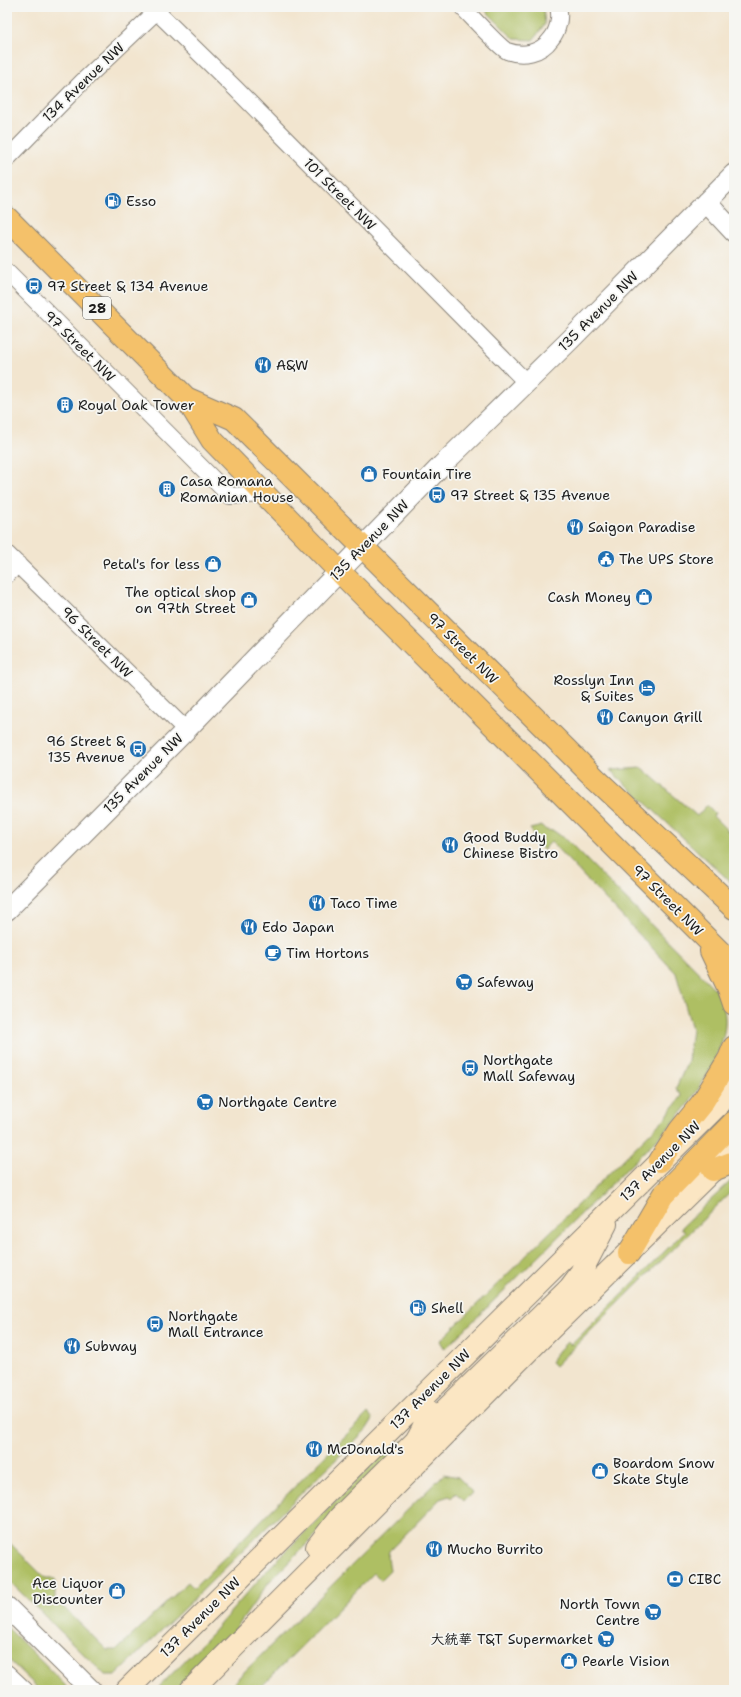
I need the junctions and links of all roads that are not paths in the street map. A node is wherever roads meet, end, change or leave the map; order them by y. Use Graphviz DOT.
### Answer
graph roads {
  1 [pos="462,7"];
  2 [pos="558,7"];
  3 [pos="156,9"];
  4 [pos="7,158"];
  5 [pos="734,174"];
  6 [pos="706,202"];
  7 [pos="7,218"];
  8 [pos="734,232"];
  9 [pos="7,272"];
  10 [pos="526,382"];
  11 [pos="186,398"];
  12 [pos="265,494"];
  13 [pos="362,547"];
  14 [pos="11,564"];
  15 [pos="338,570"];
  16 [pos="186,730"];
  17 [pos="732,906"];
  18 [pos="7,910"];
  19 [pos="703,935"];
  20 [pos="734,966"];
  21 [pos="734,1004"];
  22 [pos="734,1047"];
  23 [pos="734,1089"];
  24 [pos="734,1122"];
  25 [pos="734,1149"];
  26 [pos="660,1161"];
  27 [pos="734,1162"];
  28 [pos="713,1170"];
  29 [pos="616,1205"];
  30 [pos="629,1253"];
  31 [pos="421,1398"];
  32 [pos="437,1443"];
  33 [pos="7,1607"];
  34 [pos="250,1631"];
  35 [pos="7,1673"];
  36 [pos="24,1690"];
  37 [pos="91,1690"];
  38 [pos="127,1690"];
  39 [pos="191,1690"];
  1 -- 2 [label="street"];
  3 -- 4 [label="street, 134 Avenue NW"];
  3 -- 10 [label="street, 101 Street NW"];
  5 -- 6 [label="street, 135 Avenue NW"];
  6 -- 8 [label="street"];
  6 -- 10 [label="street, 135 Avenue NW"];
  7 -- 11 [label="main road, 97 Street NW / 28"];
  9 -- 12 [label="street, 97 Street NW"];
  10 -- 13 [label="street, 135 Avenue NW"];
  11 -- 12 [label="main road, 97 Street NW"];
  11 -- 13 [label="main road, 97 Street NW"];
  12 -- 15 [label="main road, 97 Street NW"];
  13 -- 15 [label="street, 135 Avenue NW"];
  13 -- 17 [label="main road, 97 Street NW"];
  14 -- 16 [label="street, 96 Street NW"];
  15 -- 16 [label="street, 135 Avenue NW"];
  15 -- 19 [label="main road, 97 Street NW"];
  16 -- 18 [label="street, 135 Avenue NW"];
  19 -- 20 [label="main road, 97 Street NW"];
  19 -- 21 [label="main road"];
  22 -- 26 [label="main road"];
  23 -- 26 [label="main road, 137 Avenue NW"];
  24 -- 30 [label="main road"];
  25 -- 28 [label="main road"];
  26 -- 29 [label="main road, 137 Avenue NW"];
  27 -- 28 [label="main road"];
  28 -- 30 [label="main road"];
  29 -- 31 [label="main road, 137 Avenue NW"];
  29 -- 32 [label="main road"];
  30 -- 32 [label="main road"];
  31 -- 34 [label="main road"];
  31 -- 38 [label="main road, 137 Avenue NW"];
  32 -- 34 [label="main road"];
  33 -- 37 [label="street"];
  34 -- 39 [label="main road"];
  35 -- 36 [label="street"];
}
